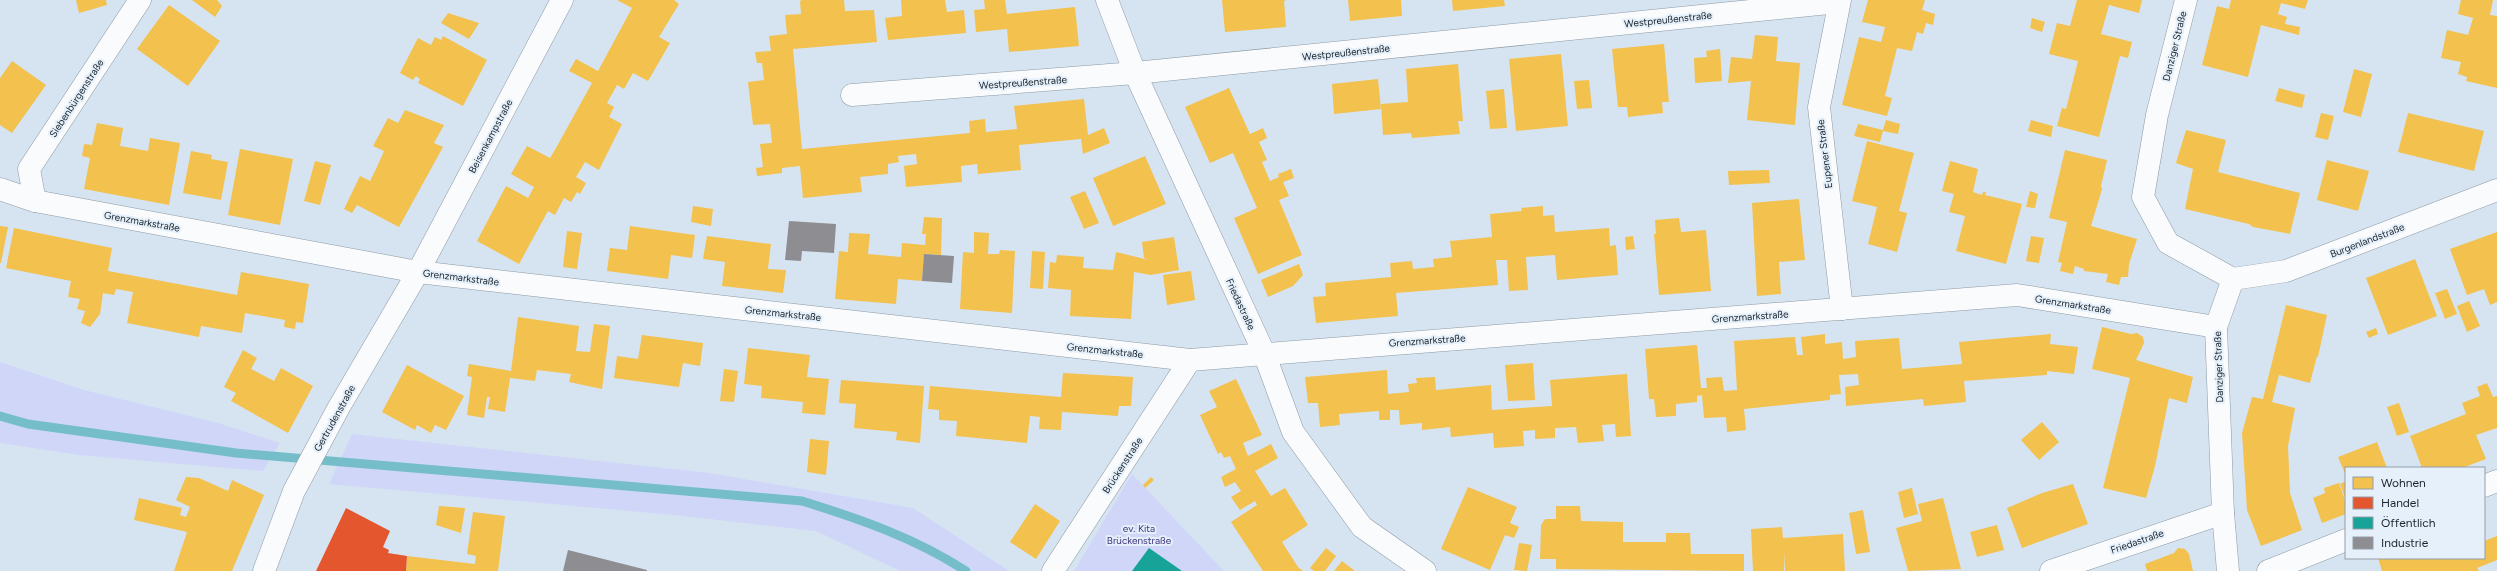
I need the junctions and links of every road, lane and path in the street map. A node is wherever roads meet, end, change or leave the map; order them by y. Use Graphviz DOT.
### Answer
graph roads {
  1 [pos="140,0"];
  2 [pos="562,0"];
  3 [pos="1107,0"];
  4 [pos="2186,0"];
  5 [pos="1839,1"];
  6 [pos="1135,73"];
  7 [pos="852,95"];
  8 [pos="0,189"];
  9 [pos="2497,190"];
  10 [pos="35,201"];
  11 [pos="418,272"];
  12 [pos="2233,279"];
  13 [pos="1842,309"];
  14 [pos="2216,327"];
  15 [pos="1264,353"];
  16 [pos="1190,360"];
  17 [pos="2497,481"];
  18 [pos="2485,486"];
  19 [pos="2223,513"];
  20 [pos="2345,540"];
  21 [pos="264,571"];
  22 [pos="1054,571"];
  23 [pos="1425,571"];
  24 [pos="2051,571"];
  25 [pos="2228,571"];
  26 [pos="2268,571"];
  1 -- 10 [label="street, Siebenbürgenstraße"];
  2 -- 11 [label="street, Beisenkampstraße"];
  3 -- 6 [label="street, Friedastraße"];
  4 -- 12 [label="street, Danziger Straße"];
  5 -- 6 [label="street, Westpreußenstraße"];
  5 -- 13 [label="street, Eupener Straße"];
  6 -- 7 [label="street, Westpreußenstraße"];
  6 -- 15 [label="street, Friedastraße"];
  8 -- 10 [label="street, Grenzmarkstraße"];
  9 -- 12 [label="street, Burgenlandstraße"];
  10 -- 11 [label="street, Grenzmarkstraße"];
  11 -- 16 [label="street, Grenzmarkstraße"];
  11 -- 21 [label="street, Gertrudenstraße"];
  12 -- 14 [label="street, Danziger Straße"];
  13 -- 14 [label="street, Grenzmarkstraße"];
  13 -- 15 [label="street, Grenzmarkstraße"];
  14 -- 19 [label="street, Danziger Straße"];
  15 -- 16 [label="street, Grenzmarkstraße"];
  15 -- 23 [label="street, Friedastraße"];
  16 -- 22 [label="street, Brückenstraße"];
  17 -- 18 [label="street"];
  19 -- 24 [label="street, Friedastraße"];
  19 -- 25 [label="street, Danziger Straße"];
  20 -- 26 [label="street"];
}
